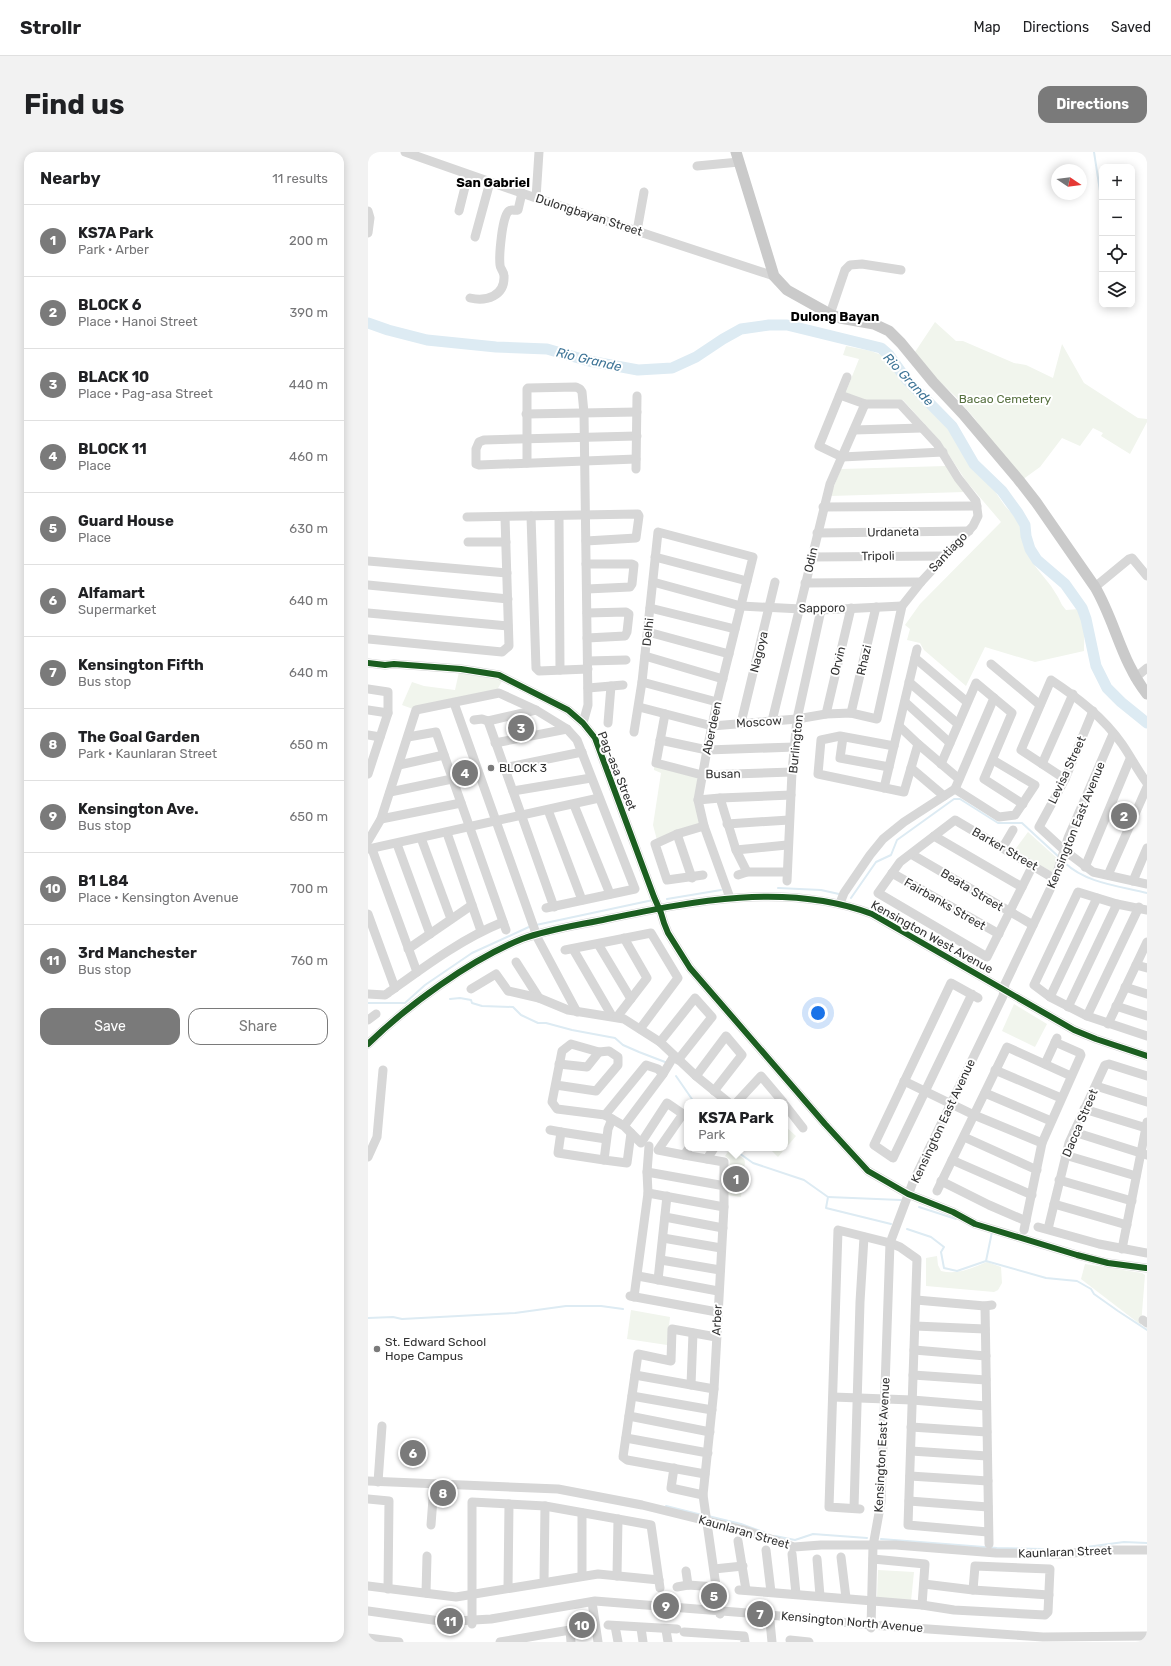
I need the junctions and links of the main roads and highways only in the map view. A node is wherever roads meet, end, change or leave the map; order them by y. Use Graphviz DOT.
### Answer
graph roads {
  1 [pos="738,157"];
  2 [pos="1147,694"];
  1 -- 2 [label="main road"];
}
